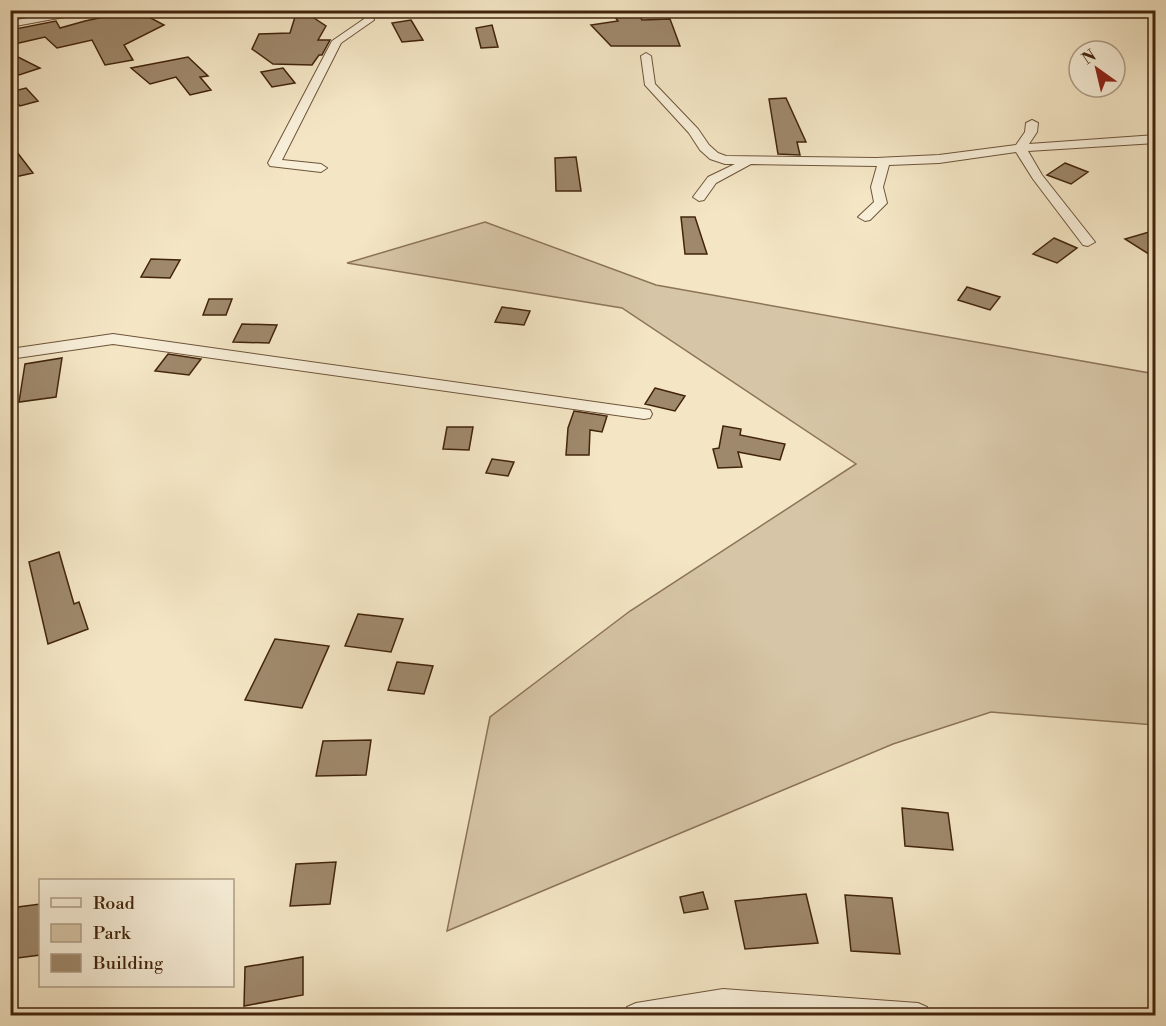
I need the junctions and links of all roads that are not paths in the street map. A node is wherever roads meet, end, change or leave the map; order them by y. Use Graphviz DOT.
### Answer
graph roads {
  1 [pos="97,10"];
  2 [pos="366,10"];
  3 [pos="10,24"];
  4 [pos="646,56"];
  5 [pos="1032,123"];
  6 [pos="1155,139"];
  7 [pos="1020,148"];
  8 [pos="753,160"];
  9 [pos="884,161"];
  10 [pos="321,168"];
  11 [pos="699,197"];
  12 [pos="865,217"];
  13 [pos="1088,242"];
  14 [pos="10,354"];
  15 [pos="644,414"];
  16 [pos="636,1016"];
  17 [pos="918,1016"];
  1 -- 3 [label="street"];
  2 -- 10 [label="street"];
  4 -- 8 [label="street"];
  5 -- 7 [label="street"];
  6 -- 7 [label="street"];
  7 -- 9 [label="street"];
  7 -- 13 [label="street"];
  8 -- 9 [label="street"];
  8 -- 11 [label="street"];
  9 -- 12 [label="street"];
  14 -- 15 [label="street"];
  16 -- 17 [label="street"];
}
